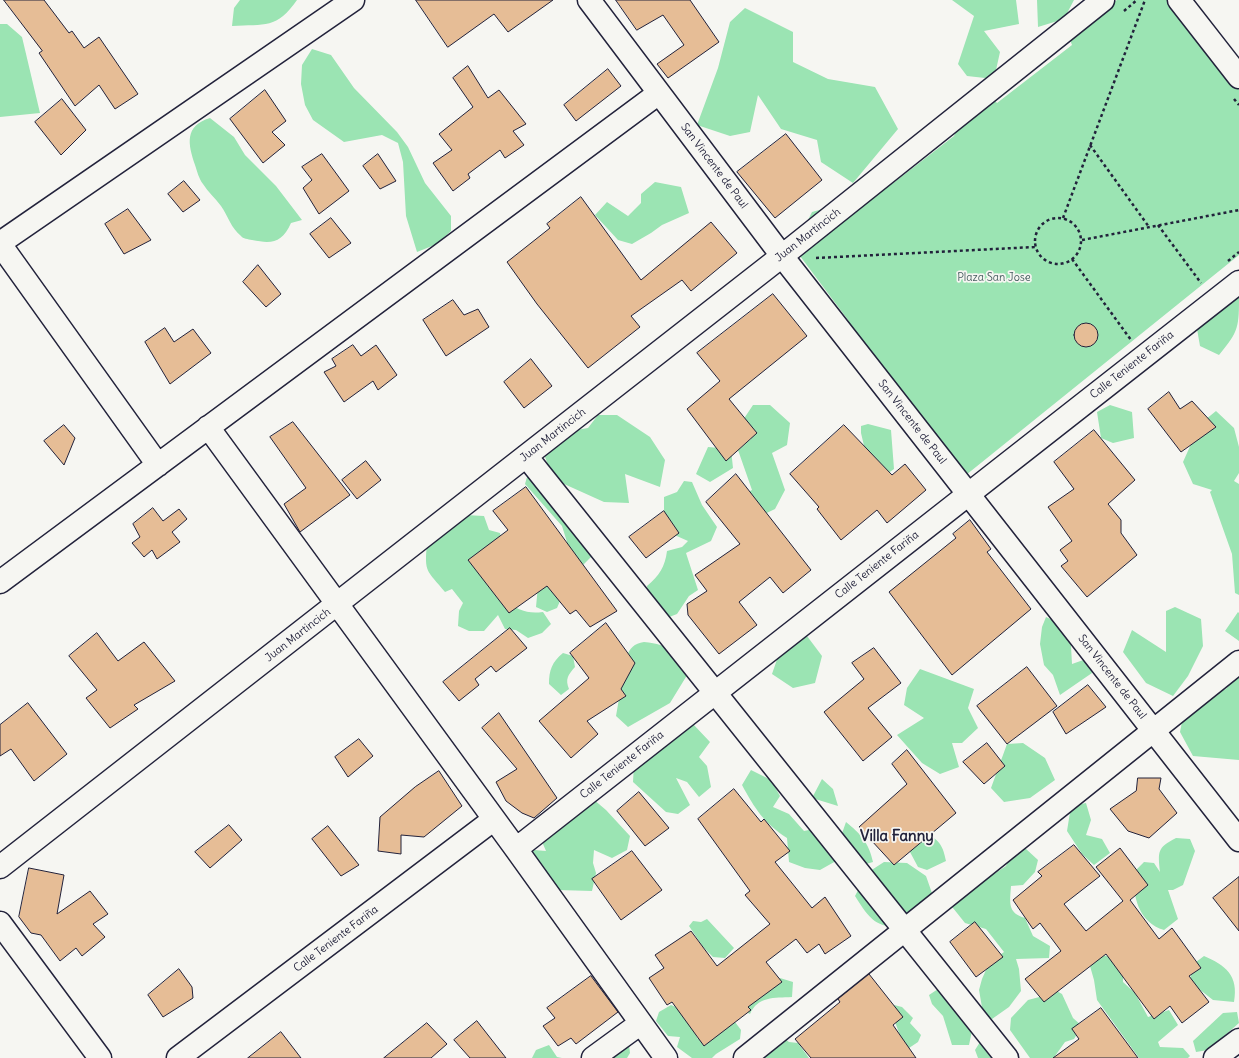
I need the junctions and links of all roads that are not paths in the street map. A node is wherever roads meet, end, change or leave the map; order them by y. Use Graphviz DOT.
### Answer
graph roads {
  1 [pos="353,0"];
  2 [pos="589,0"];
  3 [pos="1179,0"];
  4 [pos="1111,7"];
  5 [pos="1239,77"];
  6 [pos="659,93"];
  7 [pos="0,243"];
  8 [pos="782,256"];
  9 [pos="1239,282"];
  10 [pos="208,427"];
  11 [pos="526,456"];
  12 [pos="158,465"];
  13 [pos="968,494"];
  14 [pos="0,582"];
  15 [pos="337,604"];
  16 [pos="1239,662"];
  17 [pos="715,693"];
  18 [pos="1153,730"];
  19 [pos="494,820"];
  20 [pos="1239,840"];
  21 [pos="516,849"];
  22 [pos="0,867"];
  23 [pos="0,923"];
  24 [pos="904,930"];
  25 [pos="641,1023"];
  26 [pos="1239,1040"];
  27 [pos="100,1058"];
  28 [pos="178,1058"];
  29 [pos="593,1058"];
  30 [pos="666,1058"];
  31 [pos="745,1058"];
  32 [pos="1007,1058"];
  33 [pos="1215,1058"];
  1 -- 7 [label="street"];
  2 -- 6 [label="street, San Vincente de Paul"];
  3 -- 5 [label="street"];
  4 -- 8 [label="street, Juan Martincich"];
  6 -- 8 [label="street, San Vincente de Paul"];
  6 -- 10 [label="street"];
  7 -- 12 [label="street"];
  8 -- 11 [label="street, Juan Martincich"];
  8 -- 13 [label="street, San Vincente de Paul"];
  9 -- 13 [label="street, Calle Teniente Fariña"];
  10 -- 12 [label="street"];
  10 -- 15 [label="street"];
  11 -- 15 [label="street, Juan Martincich"];
  11 -- 17 [label="street"];
  12 -- 14 [label="street"];
  13 -- 17 [label="street, Calle Teniente Fariña"];
  13 -- 18 [label="street, San Vincente de Paul"];
  15 -- 19 [label="street"];
  15 -- 22 [label="street, Juan Martincich"];
  16 -- 18 [label="street"];
  17 -- 21 [label="street, Calle Teniente Fariña"];
  17 -- 24 [label="street"];
  18 -- 20 [label="street, San Vincente de Paul"];
  18 -- 24 [label="street"];
  19 -- 21 [label="street"];
  19 -- 28 [label="street, Calle Teniente Fariña"];
  21 -- 25 [label="street"];
  23 -- 27 [label="street"];
  24 -- 31 [label="street"];
  24 -- 32 [label="street"];
  25 -- 29 [label="street"];
  25 -- 30 [label="street"];
  26 -- 33 [label="street"];
}
